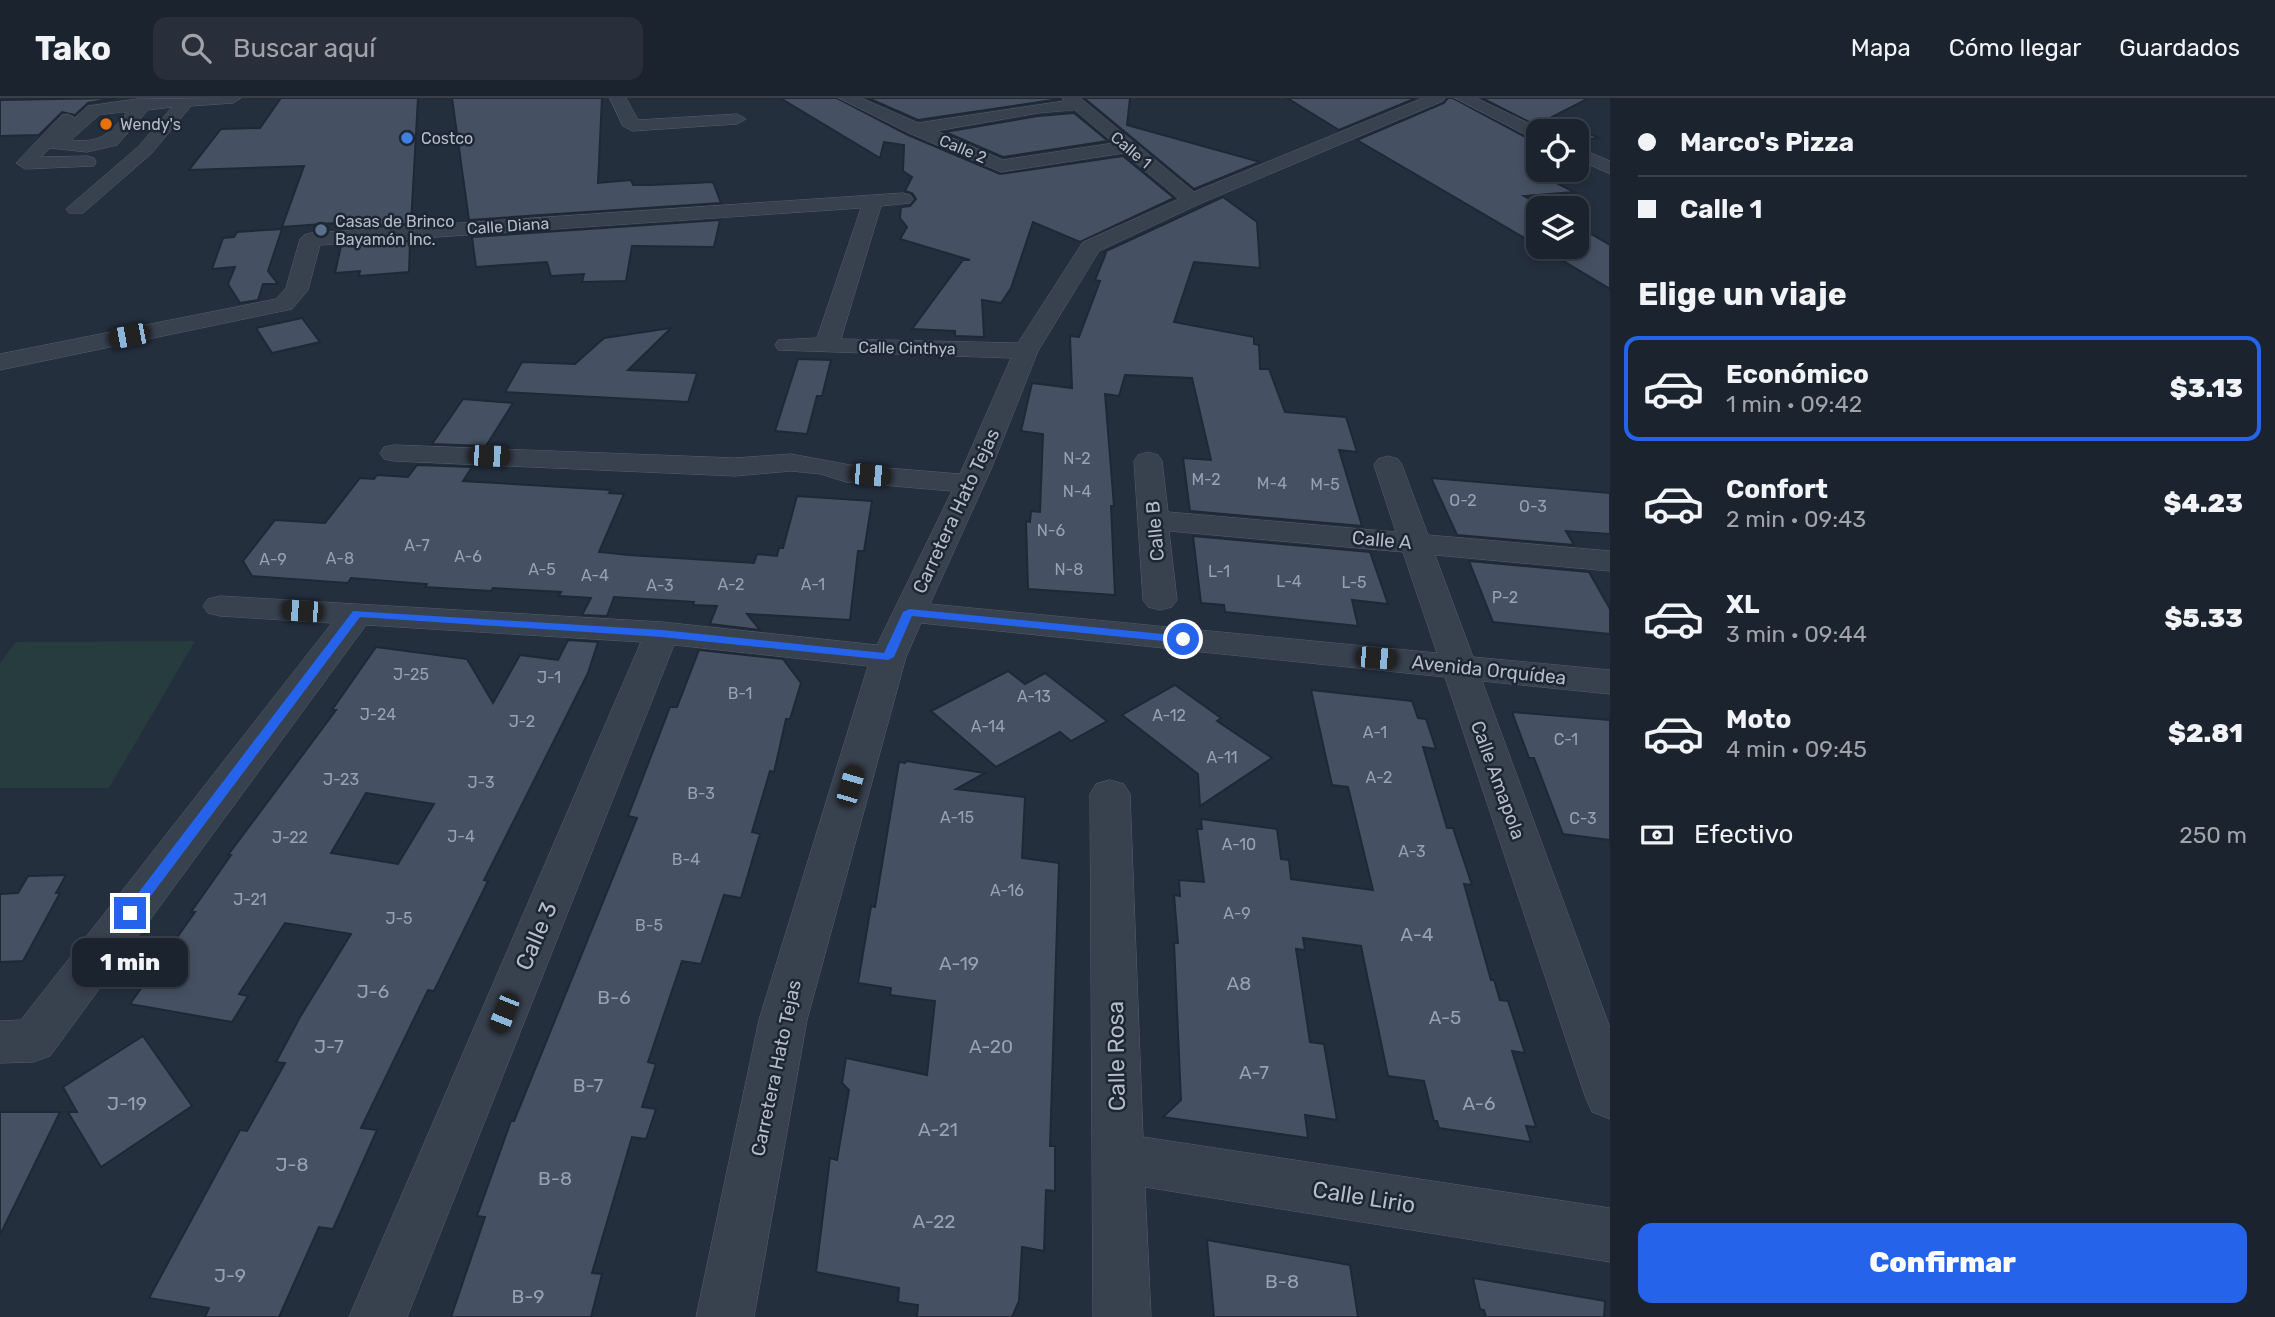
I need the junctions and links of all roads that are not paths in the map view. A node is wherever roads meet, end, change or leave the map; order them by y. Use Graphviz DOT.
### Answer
graph roads {
  1 [pos="233,98"];
  2 [pos="618,98"];
  3 [pos="847,98"];
  4 [pos="1437,98"];
  5 [pos="1463,98"];
  6 [pos="186,100"];
  7 [pos="1074,101"];
  8 [pos="132,104"];
  9 [pos="737,119"];
  10 [pos="1526,128"];
  11 [pos="915,129"];
  12 [pos="1126,147"];
  13 [pos="1589,158"];
  14 [pos="95,162"];
  15 [pos="25,163"];
  16 [pos="1610,168"];
  17 [pos="116,174"];
  18 [pos="903,199"];
  19 [pos="873,201"];
  20 [pos="1192,201"];
  21 [pos="76,209"];
  22 [pos="788,345"];
  23 [pos="827,346"];
  24 [pos="1026,351"];
  25 [pos="0,362"];
  26 [pos="394,453"];
  27 [pos="1148,461"];
  28 [pos="1388,465"];
  29 [pos="846,473"];
  30 [pos="969,484"];
  31 [pos="1154,520"];
  32 [pos="1415,543"];
  33 [pos="1610,561"];
  34 [pos="1160,600"];
  35 [pos="220,606"];
  36 [pos="909,612"];
  37 [pos="357,614"];
  38 [pos="662,633"];
  39 [pos="888,657"];
  40 [pos="1458,666"];
  41 [pos="1610,682"];
  42 [pos="1110,794"];
  43 [pos="0,1042"];
  44 [pos="1610,1096"];
  45 [pos="1119,1158"];
  46 [pos="1610,1235"];
  47 [pos="378,1317"];
  48 [pos="725,1317"];
  49 [pos="1122,1317"];
  1 -- 6 [label="street"];
  2 -- 9 [label="street"];
  3 -- 11 [label="street, Calle 2"];
  4 -- 20 [label="street, Carretera Hato Tejas"];
  5 -- 10 [label="street"];
  6 -- 8 [label="street"];
  6 -- 17 [label="street"];
  7 -- 11 [label="street"];
  7 -- 12 [label="street, Calle 1"];
  8 -- 15 [label="street"];
  11 -- 12 [label="street, Calle 2"];
  12 -- 20 [label="street, Calle 1"];
  13 -- 16 [label="street"];
  14 -- 15 [label="street"];
  15 -- 17 [label="street"];
  17 -- 21 [label="street"];
  18 -- 19 [label="street"];
  19 -- 23 [label="street"];
  19 -- 25 [label="street, Calle Diana"];
  20 -- 24 [label="street, Carretera Hato Tejas"];
  22 -- 23 [label="street, Calle Cinthya"];
  23 -- 24 [label="street, Calle Cinthya"];
  24 -- 30 [label="street, Carretera Hato Tejas"];
  26 -- 29 [label="street"];
  27 -- 31 [label="street, Calle B"];
  28 -- 32 [label="street, Calle Amapola"];
  29 -- 30 [label="street"];
  30 -- 36 [label="street, Carretera Hato Tejas"];
  31 -- 32 [label="street, Calle A"];
  31 -- 34 [label="street, Calle B"];
  32 -- 33 [label="street, Calle A"];
  32 -- 40 [label="street, Calle Amapola"];
  35 -- 37 [label="street"];
  36 -- 39 [label="street, Carretera Hato Tejas"];
  36 -- 40 [label="street, Avenida Orquídea"];
  37 -- 38 [label="street"];
  37 -- 43 [label="street"];
  38 -- 39 [label="street"];
  38 -- 47 [label="street, Calle 3"];
  39 -- 48 [label="street, Carretera Hato Tejas"];
  40 -- 41 [label="street, Avenida Orquídea"];
  40 -- 44 [label="street, Calle Amapola"];
  42 -- 45 [label="street, Calle Rosa"];
  45 -- 46 [label="street, Calle Lirio"];
  45 -- 49 [label="street, Calle Rosa"];
}
